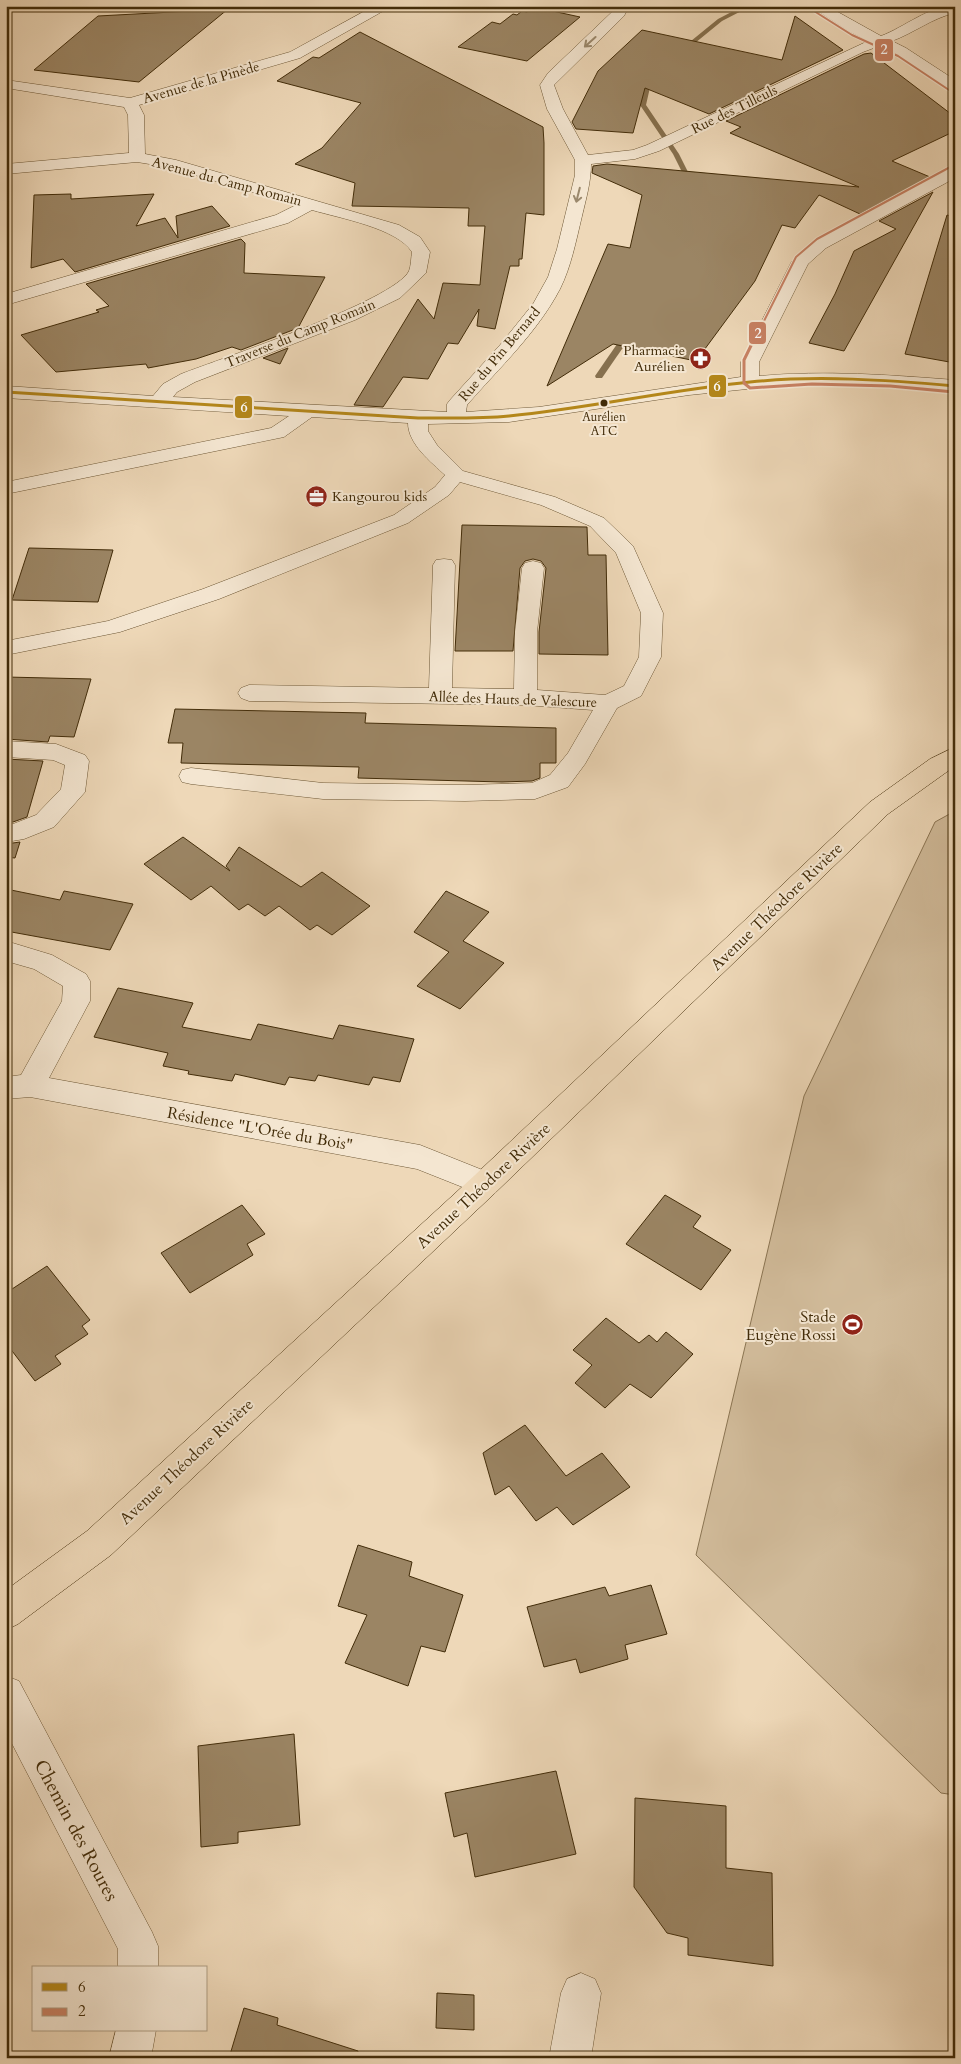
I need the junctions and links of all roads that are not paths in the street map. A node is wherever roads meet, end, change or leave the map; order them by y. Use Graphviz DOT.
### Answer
graph roads {
  1 [pos="385,6"];
  2 [pos="622,6"];
  3 [pos="817,6"];
  4 [pos="955,9"];
  5 [pos="932,10"];
  6 [pos="880,41"];
  7 [pos="6,84"];
  8 [pos="955,87"];
  9 [pos="130,103"];
  10 [pos="137,157"];
  11 [pos="583,160"];
  12 [pos="6,170"];
  13 [pos="950,178"];
  14 [pos="310,204"];
  15 [pos="6,300"];
  16 [pos="750,382"];
  17 [pos="955,386"];
  18 [pos="6,392"];
  19 [pos="159,401"];
  20 [pos="308,411"];
  21 [pos="418,418"];
  22 [pos="456,418"];
  23 [pos="456,475"];
  24 [pos="6,488"];
  25 [pos="444,565"];
  26 [pos="533,568"];
  27 [pos="6,648"];
  28 [pos="249,693"];
  29 [pos="440,696"];
  30 [pos="525,697"];
  31 [pos="608,704"];
  32 [pos="6,749"];
  33 [pos="955,755"];
  34 [pos="191,776"];
  35 [pos="6,832"];
  36 [pos="6,951"];
  37 [pos="18,1087"];
  38 [pos="485,1184"];
  39 [pos="6,1612"];
  40 [pos="6,1694"];
  41 [pos="138,1966"];
  42 [pos="581,1993"];
  43 [pos="136,2032"];
  44 [pos="130,2058"];
  45 [pos="570,2058"];
  1 -- 9 [label="street, Avenue de la Pinède"];
  2 -- 11 [label="street, one-way"];
  3 -- 6 [label="street"];
  4 -- 5 [label="street, Rue des Tilleuls"];
  5 -- 6 [label="street, Rue des Tilleuls"];
  6 -- 8 [label="street"];
  6 -- 11 [label="street, Rue des Tilleuls"];
  7 -- 9 [label="street, Avenue de la Pinède"];
  9 -- 10 [label="street"];
  10 -- 12 [label="street, Avenue du Camp Romain"];
  10 -- 14 [label="street, Avenue du Camp Romain"];
  11 -- 22 [label="street, Rue du Pin Bernard, one-way"];
  13 -- 16 [label="street"];
  14 -- 15 [label="street, Avenue du Camp Romain"];
  14 -- 19 [label="street, Traverse du Camp Romain"];
  16 -- 17 [label="street"];
  16 -- 22 [label="street"];
  18 -- 19 [label="street"];
  19 -- 20 [label="street"];
  20 -- 21 [label="street"];
  20 -- 24 [label="street"];
  21 -- 22 [label="street"];
  21 -- 23 [label="street, Allée des Hauts de Valescure"];
  23 -- 27 [label="street"];
  23 -- 31 [label="street, Allée des Hauts de Valescure"];
  25 -- 29 [label="street"];
  26 -- 30 [label="street"];
  28 -- 29 [label="street, Allée des Hauts de Valescure"];
  29 -- 30 [label="street, Allée des Hauts de Valescure"];
  30 -- 31 [label="street, Allée des Hauts de Valescure"];
  31 -- 34 [label="street"];
  32 -- 35 [label="street"];
  33 -- 38 [label="main road, Avenue Théodore Rivière"];
  36 -- 37 [label="street, Résidence \"L'Orée du Bois\""];
  37 -- 38 [label="street, Résidence \"L'Orée du Bois\""];
  38 -- 39 [label="main road, Avenue Théodore Rivière"];
  40 -- 41 [label="street, Chemin des Roures"];
  42 -- 45 [label="street"];
  43 -- 44 [label="street"];
}
